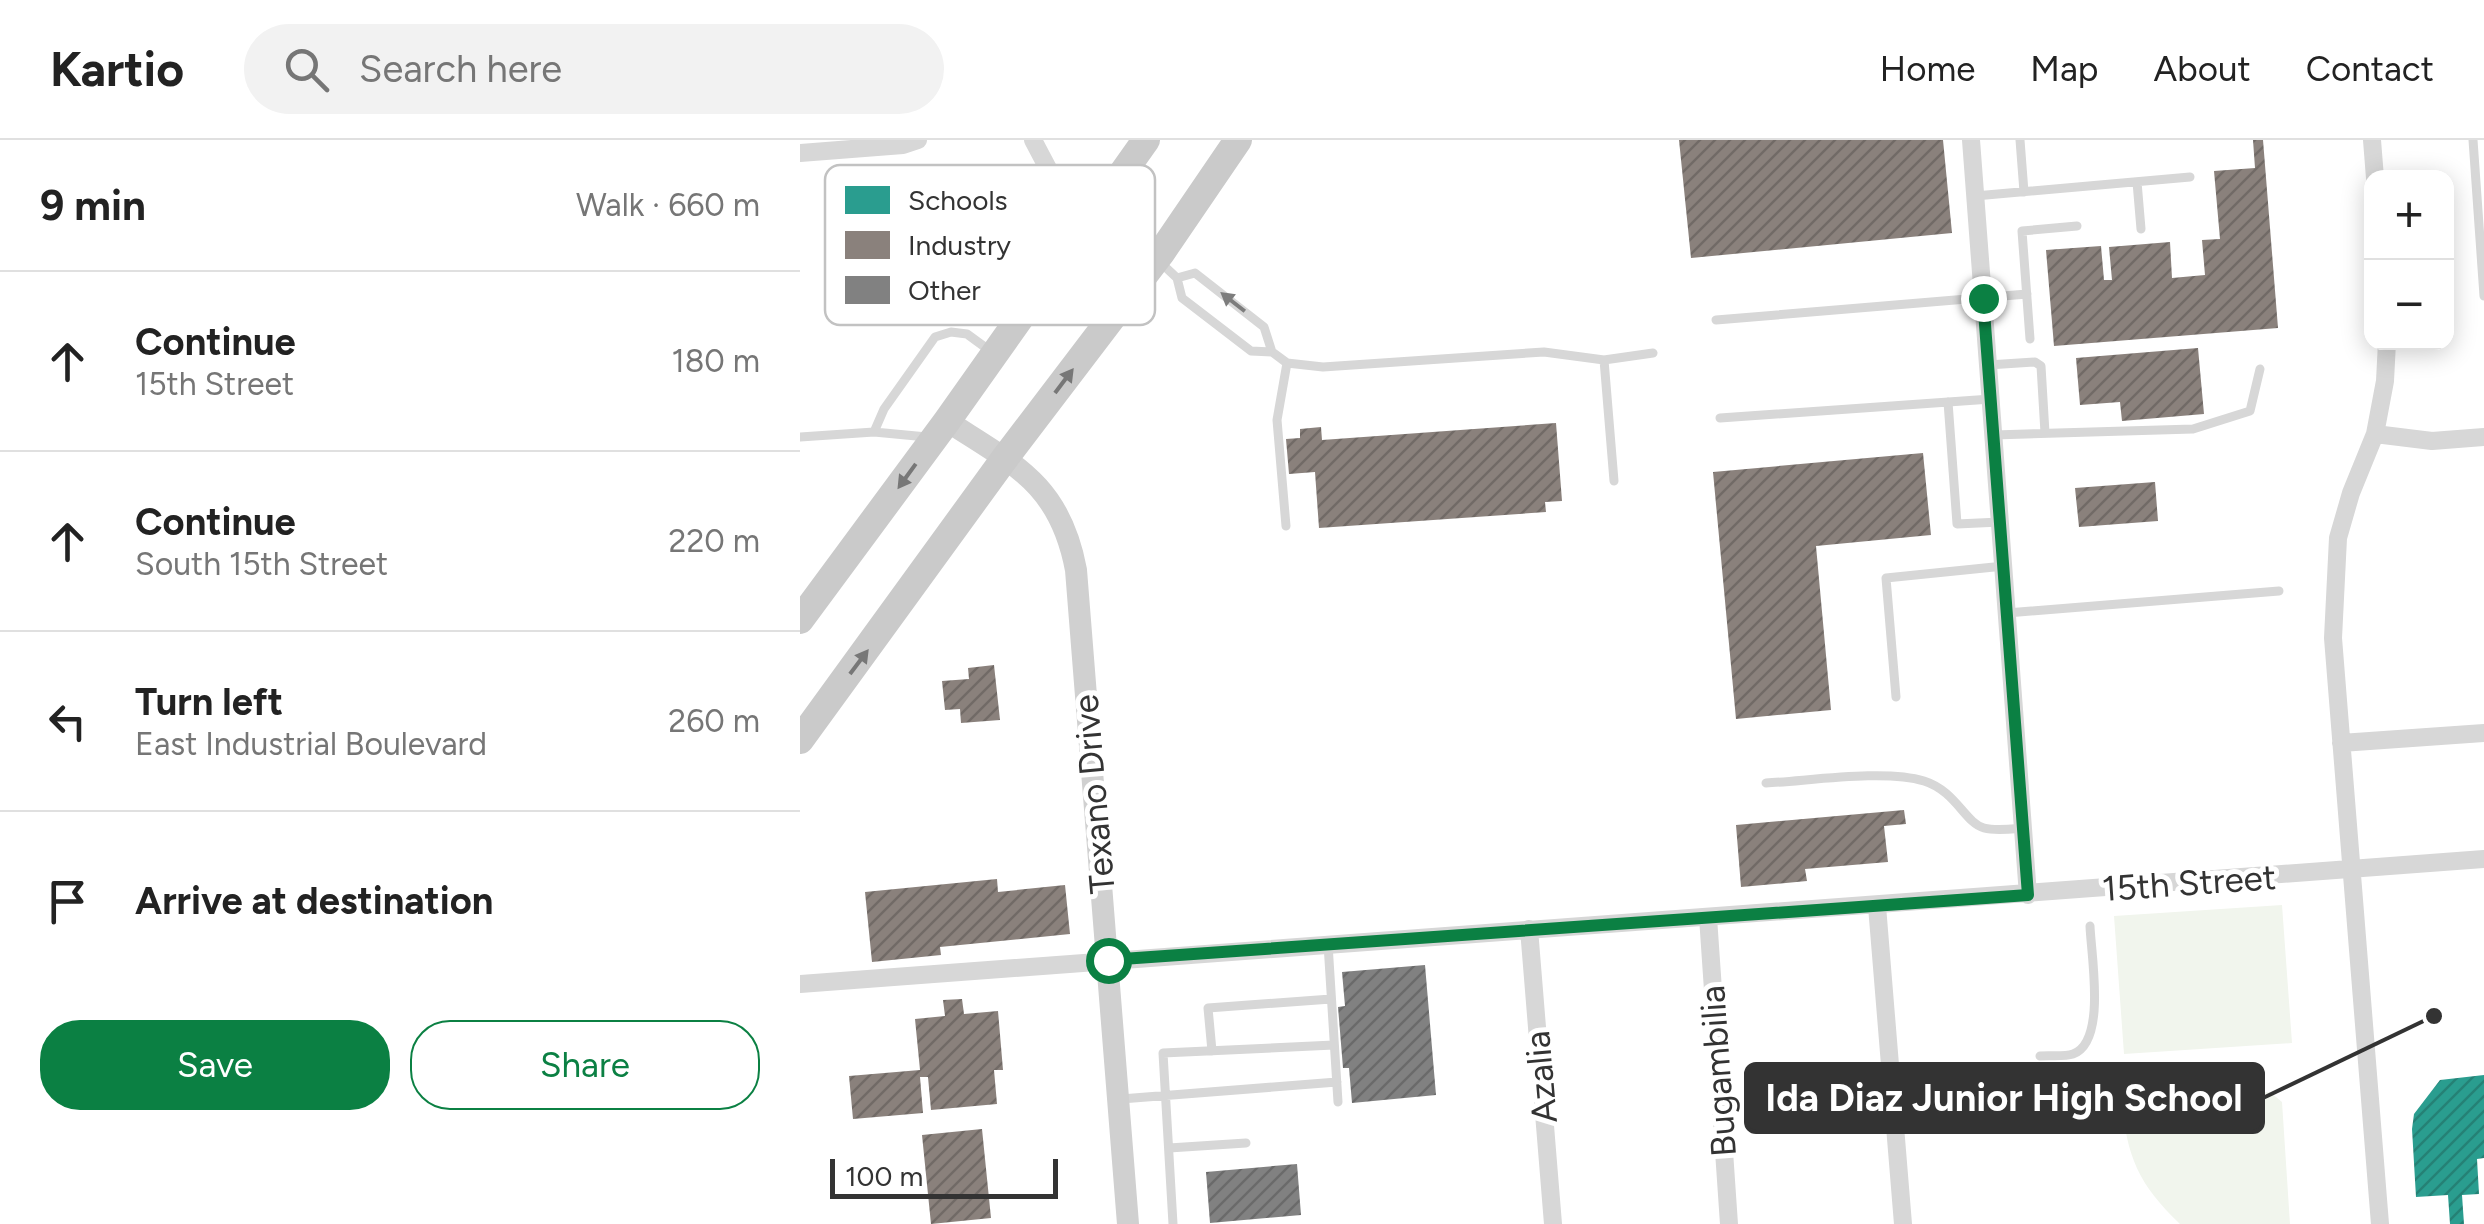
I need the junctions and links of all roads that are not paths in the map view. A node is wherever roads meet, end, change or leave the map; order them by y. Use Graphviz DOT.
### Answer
graph roads {
  1 [pos="918,140"];
  2 [pos="1033,140"];
  3 [pos="1146,140"];
  4 [pos="1238,140"];
  5 [pos="1971,140"];
  6 [pos="2020,140"];
  7 [pos="2372,140"];
  8 [pos="2472,140"];
  9 [pos="800,153"];
  10 [pos="1046,165"];
  11 [pos="1128,165"];
  12 [pos="2374,170"];
  13 [pos="2190,177"];
  14 [pos="2137,182"];
  15 [pos="2024,192"];
  16 [pos="1976,196"];
  17 [pos="2076,226"];
  18 [pos="2141,229"];
  19 [pos="1155,254"];
  20 [pos="1165,263"];
  21 [pos="1155,275"];
  22 [pos="2027,294"];
  23 [pos="2484,296"];
  24 [pos="1983,298"];
  25 [pos="1716,320"];
  26 [pos="1014,325"];
  27 [pos="1114,325"];
  28 [pos="2030,339"];
  29 [pos="2387,350"];
  30 [pos="1272,352"];
  31 [pos="994,354"];
  32 [pos="1653,354"];
  33 [pos="1604,360"];
  34 [pos="1287,363"];
  35 [pos="1988,365"];
  36 [pos="2260,369"];
  37 [pos="1991,399"];
  38 [pos="1948,402"];
  39 [pos="1720,418"];
  40 [pos="941,429"];
  41 [pos="874,432"];
  42 [pos="2045,433"];
  43 [pos="2375,434"];
  44 [pos="1994,435"];
  45 [pos="800,437"];
  46 [pos="2484,437"];
  47 [pos="1005,458"];
  48 [pos="1614,481"];
  49 [pos="2000,522"];
  50 [pos="1286,526"];
  51 [pos="2004,566"];
  52 [pos="2279,591"];
  53 [pos="2007,613"];
  54 [pos="800,620"];
  55 [pos="1896,697"];
  56 [pos="2484,732"];
  57 [pos="800,740"];
  58 [pos="2341,743"];
  59 [pos="1766,783"];
  60 [pos="2023,828"];
  61 [pos="2484,860"];
  62 [pos="2351,870"];
  63 [pos="2028,895"];
  64 [pos="1876,906"];
  65 [pos="1708,917"];
  66 [pos="2090,926"];
  67 [pos="1529,929"];
  68 [pos="1328,944"];
  69 [pos="1108,960"];
  70 [pos="800,984"];
  71 [pos="1331,1000"];
  72 [pos="1334,1044"];
  73 [pos="1212,1050"];
  74 [pos="2040,1056"];
  75 [pos="1337,1082"];
  76 [pos="1166,1096"];
  77 [pos="1118,1100"];
  78 [pos="1338,1102"];
  79 [pos="1246,1144"];
  80 [pos="1169,1148"];
  81 [pos="1128,1224"];
  82 [pos="1173,1224"];
  83 [pos="1554,1224"];
  84 [pos="1730,1224"];
  85 [pos="1903,1224"];
  86 [pos="2380,1224"];
  1 -- 9 [label="street"];
  2 -- 10 [label="street"];
  3 -- 11 [label="main road"];
  4 -- 20 [label="main road"];
  5 -- 16 [label="street"];
  6 -- 15 [label="lane"];
  7 -- 12 [label="street"];
  8 -- 23 [label="lane"];
  13 -- 14 [label="lane"];
  14 -- 15 [label="lane"];
  14 -- 18 [label="lane"];
  15 -- 16 [label="lane"];
  16 -- 24 [label="street"];
  17 -- 22 [label="lane"];
  19 -- 20 [label="street"];
  21 -- 20 [label="main road, one-way"];
  30 -- 20 [label="lane, one-way"];
  20 -- 30 [label="lane"];
  22 -- 24 [label="lane"];
  22 -- 28 [label="lane"];
  24 -- 25 [label="lane"];
  24 -- 35 [label="street"];
  26 -- 31 [label="main road"];
  47 -- 27 [label="main road, one-way"];
  29 -- 43 [label="street"];
  30 -- 34 [label="lane"];
  31 -- 40 [label="main road"];
  31 -- 41 [label="lane"];
  32 -- 33 [label="lane"];
  33 -- 34 [label="lane"];
  33 -- 48 [label="lane"];
  34 -- 50 [label="lane"];
  35 -- 37 [label="street"];
  35 -- 42 [label="lane"];
  36 -- 42 [label="lane"];
  37 -- 38 [label="lane"];
  37 -- 44 [label="street"];
  38 -- 39 [label="lane"];
  38 -- 49 [label="lane"];
  40 -- 41 [label="lane"];
  40 -- 47 [label="street, Texano Drive"];
  40 -- 54 [label="main road, one-way"];
  41 -- 45 [label="lane"];
  42 -- 44 [label="lane"];
  43 -- 46 [label="street"];
  43 -- 58 [label="street"];
  44 -- 49 [label="street"];
  57 -- 47 [label="main road, one-way"];
  47 -- 69 [label="street, Texano Drive"];
  49 -- 51 [label="street"];
  51 -- 53 [label="street"];
  51 -- 55 [label="lane"];
  52 -- 53 [label="lane"];
  53 -- 60 [label="street"];
  56 -- 58 [label="street"];
  58 -- 62 [label="street"];
  59 -- 60 [label="lane"];
  60 -- 63 [label="street"];
  61 -- 62 [label="street, 15th Street"];
  62 -- 63 [label="street, 15th Street"];
  62 -- 86 [label="street"];
  63 -- 64 [label="street, 15th Street"];
  64 -- 65 [label="street, 15th Street"];
  64 -- 85 [label="street"];
  65 -- 67 [label="street, 15th Street"];
  65 -- 84 [label="street, Bugambilia"];
  66 -- 74 [label="lane"];
  67 -- 68 [label="street"];
  67 -- 83 [label="street, Azalia"];
  68 -- 69 [label="street"];
  68 -- 71 [label="lane"];
  69 -- 70 [label="street"];
  69 -- 77 [label="street, Texano Drive"];
  71 -- 72 [label="lane"];
  71 -- 73 [label="lane"];
  72 -- 73 [label="lane"];
  72 -- 75 [label="lane"];
  73 -- 76 [label="lane"];
  75 -- 76 [label="lane"];
  75 -- 78 [label="lane"];
  76 -- 77 [label="lane"];
  76 -- 80 [label="lane"];
  77 -- 81 [label="street, Texano Drive"];
  79 -- 80 [label="lane"];
  80 -- 82 [label="lane"];
}
